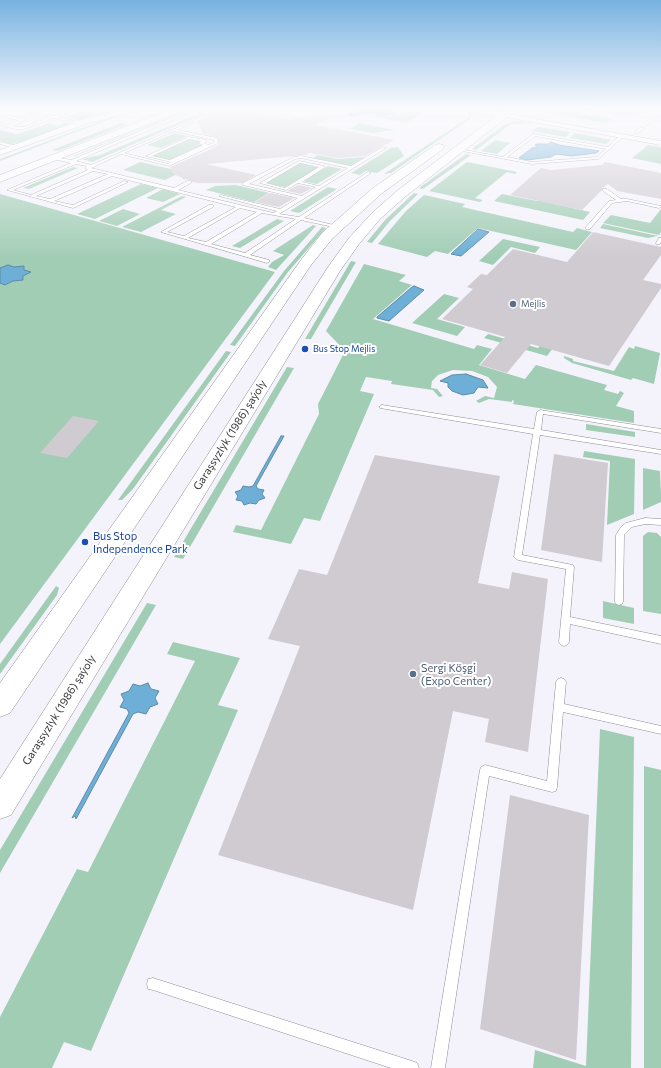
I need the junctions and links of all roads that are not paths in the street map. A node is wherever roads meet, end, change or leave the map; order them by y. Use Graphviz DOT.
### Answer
graph roads {
  1 [pos="55,158"];
  2 [pos="83,158"];
  3 [pos="111,158"];
  4 [pos="139,158"];
  5 [pos="156,158"];
  6 [pos="177,158"];
  7 [pos="183,158"];
  8 [pos="295,158"];
  9 [pos="305,158"];
  10 [pos="368,158"];
  11 [pos="422,158"];
  12 [pos="449,158"];
  13 [pos="504,158"];
  14 [pos="598,158"];
  15 [pos="73,162"];
  16 [pos="93,167"];
  17 [pos="352,168"];
  18 [pos="369,173"];
  19 [pos="112,174"];
  20 [pos="0,179"];
  21 [pos="162,181"];
  22 [pos="126,182"];
  23 [pos="189,182"];
  24 [pos="298,182"];
  25 [pos="387,183"];
  26 [pos="320,187"];
  27 [pos="408,188"];
  28 [pos="174,190"];
  29 [pos="605,190"];
  30 [pos="205,192"];
  31 [pos="32,196"];
  32 [pos="303,198"];
  33 [pos="50,201"];
  34 [pos="620,201"];
  35 [pos="211,206"];
  36 [pos="240,206"];
  37 [pos="659,206"];
  38 [pos="282,211"];
  39 [pos="262,212"];
  40 [pos="274,215"];
  41 [pos="301,219"];
  42 [pos="336,227"];
  43 [pos="588,228"];
  44 [pos="361,232"];
  45 [pos="184,238"];
  46 [pos="207,244"];
  47 [pos="246,255"];
  48 [pos="267,261"];
  49 [pos="382,407"];
  50 [pos="661,431"];
  51 [pos="537,432"];
  52 [pos="661,452"];
  53 [pos="661,522"];
  54 [pos="619,602"];
  55 [pos="566,620"];
  56 [pos="661,640"];
  57 [pos="564,642"];
  58 [pos="561,682"];
  59 [pos="0,705"];
  60 [pos="558,707"];
  61 [pos="661,730"];
  62 [pos="0,805"];
  63 [pos="153,984"];
  64 [pos="412,1068"];
  65 [pos="438,1068"];
  1 -- 15 [label="lane"];
  1 -- 20 [label="main road"];
  2 -- 15 [label="lane"];
  3 -- 16 [label="lane"];
  4 -- 7 [label="lane"];
  5 -- 6 [label="lane"];
  8 -- 32 [label="lane"];
  9 -- 17 [label="lane"];
  10 -- 17 [label="lane"];
  11 -- 25 [label="main road"];
  12 -- 27 [label="main road, Garaşsyzlyk (1986) şaýoly"];
  13 -- 14 [label="lane"];
  15 -- 16 [label="lane"];
  15 -- 31 [label="lane"];
  16 -- 19 [label="lane"];
  16 -- 21 [label="lane"];
  16 -- 31 [label="lane"];
  17 -- 26 [label="lane"];
  18 -- 41 [label="lane"];
  19 -- 28 [label="lane"];
  19 -- 33 [label="lane"];
  22 -- 33 [label="lane"];
  23 -- 28 [label="lane"];
  24 -- 24 [label="lane"];
  24 -- 26 [label="lane"];
  25 -- 27 [label="main road"];
  25 -- 42 [label="main road"];
  26 -- 32 [label="lane"];
  27 -- 44 [label="main road, Garaşsyzlyk (1986) şaýoly"];
  28 -- 36 [label="lane"];
  29 -- 34 [label="lane"];
  30 -- 38 [label="lane"];
  31 -- 33 [label="lane"];
  32 -- 38 [label="lane"];
  34 -- 37 [label="lane"];
  34 -- 43 [label="lane"];
  35 -- 45 [label="lane"];
  36 -- 39 [label="lane"];
  36 -- 45 [label="lane"];
  38 -- 40 [label="lane"];
  39 -- 40 [label="lane"];
  39 -- 46 [label="lane"];
  40 -- 41 [label="lane"];
  41 -- 42 [label="lane"];
  41 -- 47 [label="lane"];
  42 -- 44 [label="main road"];
  42 -- 59 [label="main road"];
  44 -- 62 [label="main road, Garaşsyzlyk (1986) şaýoly"];
  45 -- 46 [label="lane"];
  46 -- 47 [label="lane"];
  47 -- 48 [label="lane"];
  49 -- 51 [label="lane"];
  50 -- 51 [label="lane"];
  51 -- 52 [label="lane"];
  51 -- 55 [label="lane"];
  53 -- 54 [label="lane"];
  55 -- 56 [label="lane"];
  55 -- 57 [label="lane"];
  58 -- 60 [label="lane"];
  60 -- 61 [label="lane"];
  60 -- 65 [label="lane"];
  63 -- 64 [label="lane"];
}
